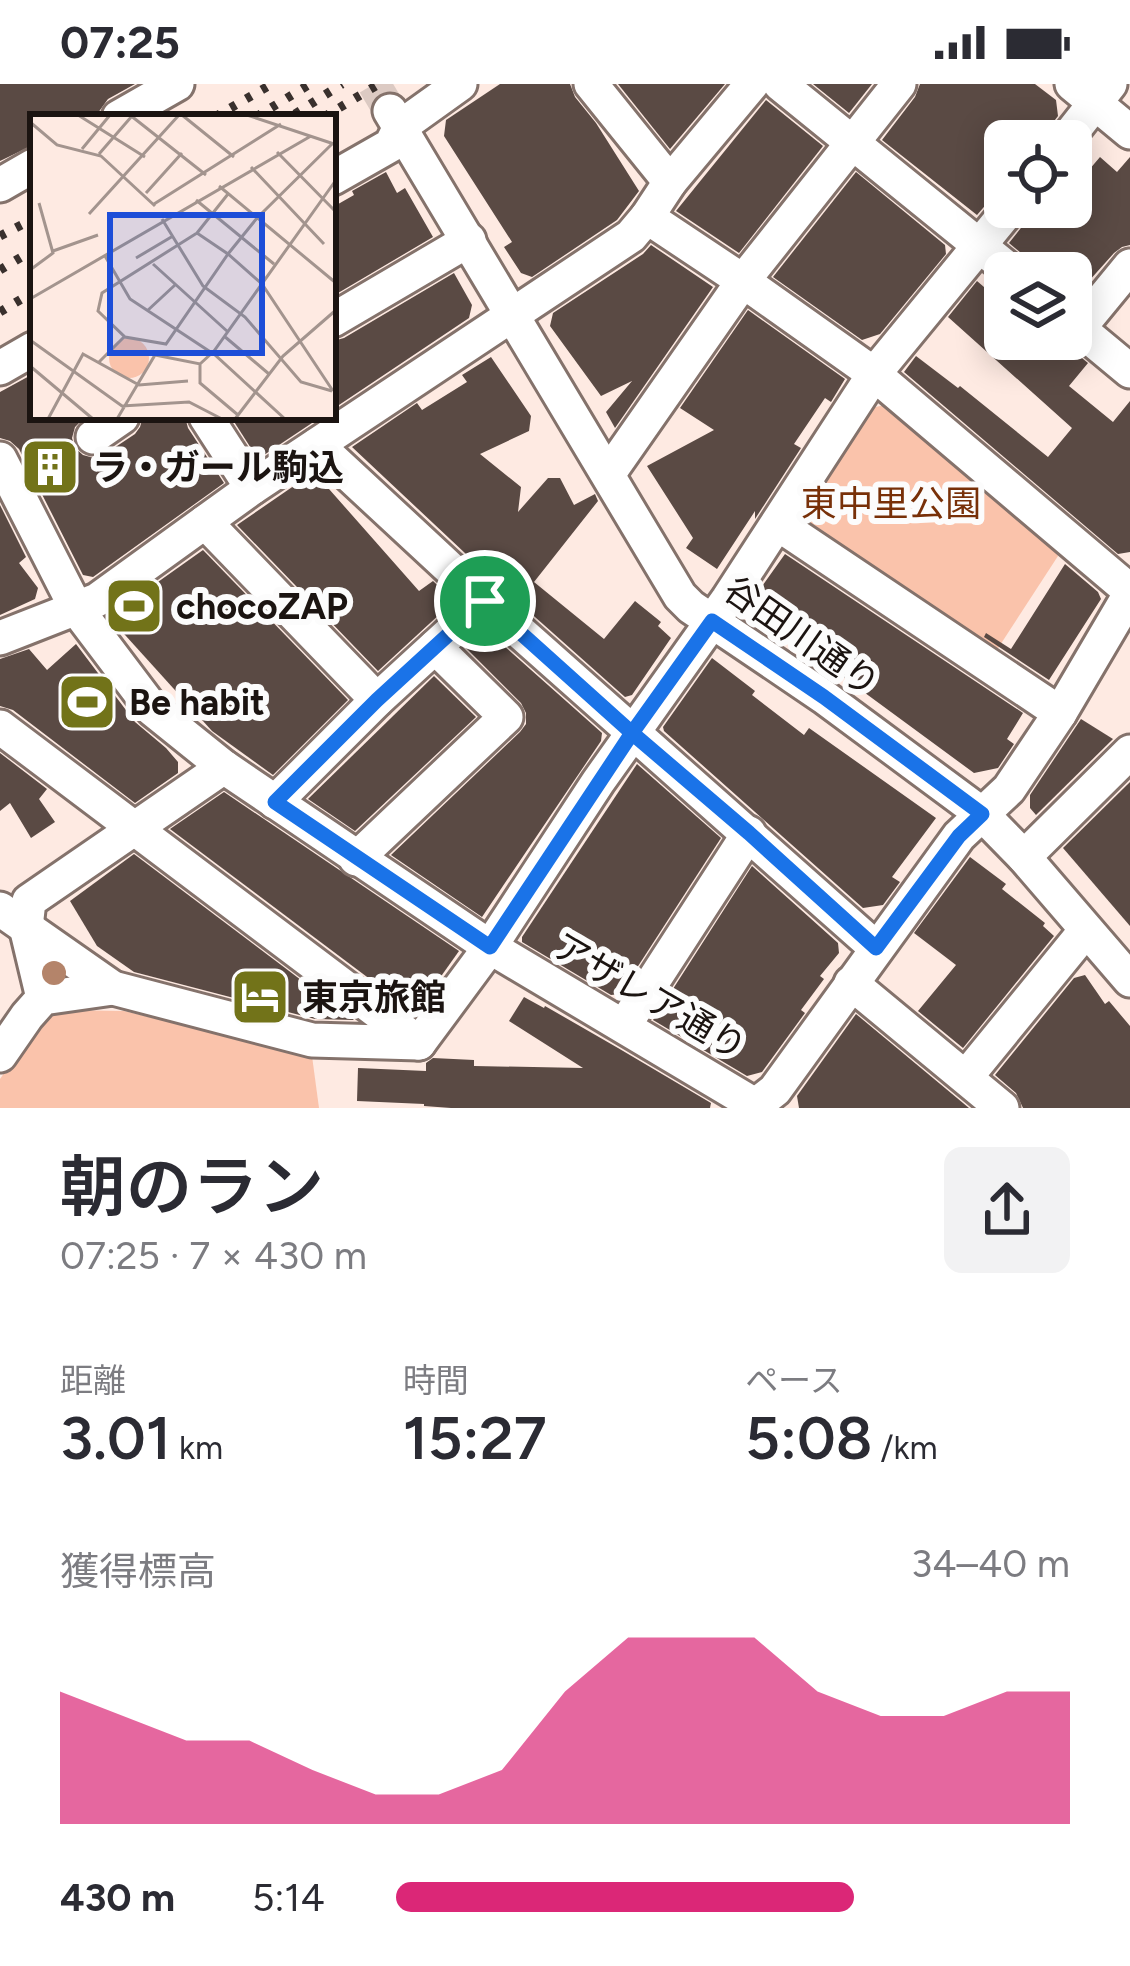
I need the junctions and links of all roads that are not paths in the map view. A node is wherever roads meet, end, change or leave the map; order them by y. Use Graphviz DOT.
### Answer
graph roads {
  1 [pos="460,84"];
  2 [pos="591,84"];
  3 [pos="752,84"];
  4 [pos="780,84"];
  5 [pos="899,84"];
  6 [pos="159,88"];
  7 [pos="1092,90"];
  8 [pos="123,114"];
  9 [pos="395,119"];
  10 [pos="1076,120"];
  11 [pos="1130,131"];
  12 [pos="851,144"];
  13 [pos="30,168"];
  14 [pos="336,176"];
  15 [pos="670,182"];
  16 [pos="0,184"];
  17 [pos="646,218"];
  18 [pos="993,228"];
  19 [pos="469,240"];
  20 [pos="979,245"];
  21 [pos="988,252"];
  22 [pos="1130,266"];
  23 [pos="743,281"];
  24 [pos="1092,307"];
  25 [pos="513,314"];
  26 [pos="336,318"];
  27 [pos="1092,339"];
  28 [pos="30,351"];
  29 [pos="0,368"];
  30 [pos="1130,371"];
  31 [pos="874,374"];
  32 [pos="118,420"];
  33 [pos="208,420"];
  34 [pos="93,437"];
  35 [pos="317,445"];
  36 [pos="1,463"];
  37 [pos="609,473"];
  38 [pos="252,488"];
  39 [pos="205,522"];
  40 [pos="778,524"];
  41 [pos="1130,592"];
  42 [pos="485,601"];
  43 [pos="76,608"];
  44 [pos="712,621"];
  45 [pos="0,638"];
  46 [pos="435,647"];
  47 [pos="377,700"];
  48 [pos="1060,713"];
  49 [pos="0,728"];
  50 [pos="632,733"];
  51 [pos="1130,752"];
  52 [pos="224,767"];
  53 [pos="275,802"];
  54 [pos="982,814"];
  55 [pos="132,829"];
  56 [pos="749,833"];
  57 [pos="1024,857"];
  58 [pos="356,859"];
  59 [pos="13,918"];
  60 [pos="1086,930"];
  61 [pos="490,947"];
  62 [pos="876,948"];
  63 [pos="1130,980"];
  64 [pos="851,983"];
  65 [pos="113,988"];
  66 [pos="18,1005"];
  67 [pos="624,1026"];
  68 [pos="419,1042"];
  69 [pos="0,1055"];
  70 [pos="966,1077"];
  71 [pos="756,1107"];
  72 [pos="1003,1108"];
  1 -- 9 [label="street"];
  2 -- 15 [label="street"];
  3 -- 15 [label="street"];
  4 -- 12 [label="street"];
  5 -- 12 [label="street"];
  6 -- 8 [label="street"];
  7 -- 10 [label="street"];
  7 -- 11 [label="street"];
  9 -- 14 [label="street"];
  9 -- 19 [label="street, 谷田川通り"];
  12 -- 20 [label="street"];
  12 -- 23 [label="street"];
  13 -- 16 [label="street"];
  15 -- 17 [label="street"];
  17 -- 23 [label="street"];
  17 -- 25 [label="street"];
  18 -- 20 [label="street"];
  19 -- 25 [label="street, 谷田川通り"];
  19 -- 26 [label="street"];
  20 -- 21 [label="street"];
  20 -- 31 [label="street"];
  22 -- 24 [label="street"];
  23 -- 31 [label="street"];
  23 -- 37 [label="street"];
  25 -- 35 [label="street"];
  25 -- 37 [label="street, 谷田川通り"];
  27 -- 30 [label="street"];
  28 -- 29 [label="street"];
  31 -- 40 [label="street"];
  31 -- 41 [label="street"];
  32 -- 34 [label="street"];
  33 -- 38 [label="street"];
  35 -- 38 [label="street"];
  35 -- 42 [label="street"];
  36 -- 43 [label="street, アザレア通り"];
  37 -- 44 [label="street, 谷田川通り"];
  38 -- 39 [label="street"];
  39 -- 43 [label="street"];
  39 -- 47 [label="street"];
  40 -- 44 [label="street"];
  40 -- 48 [label="street"];
  41 -- 48 [label="street"];
  42 -- 46 [label="street"];
  42 -- 50 [label="street"];
  43 -- 45 [label="street"];
  43 -- 52 [label="street, アザレア通り"];
  44 -- 50 [label="street"];
  44 -- 54 [label="street, 谷田川通り"];
  46 -- 47 [label="street"];
  46 -- 58 [label="street"];
  47 -- 53 [label="street"];
  48 -- 54 [label="street"];
  49 -- 55 [label="street"];
  50 -- 56 [label="street"];
  50 -- 61 [label="street"];
  51 -- 57 [label="street"];
  52 -- 53 [label="street, アザレア通り"];
  52 -- 55 [label="street"];
  53 -- 58 [label="street, アザレア通り"];
  54 -- 57 [label="street, 谷田川通り"];
  54 -- 62 [label="street"];
  55 -- 59 [label="street"];
  55 -- 68 [label="street"];
  56 -- 62 [label="street"];
  56 -- 67 [label="street"];
  57 -- 60 [label="street, 谷田川通り"];
  58 -- 61 [label="street, アザレア通り"];
  59 -- 65 [label="street"];
  59 -- 66 [label="street"];
  60 -- 63 [label="street, 谷田川通り"];
  60 -- 70 [label="street"];
  61 -- 67 [label="street, アザレア通り"];
  61 -- 68 [label="street"];
  62 -- 64 [label="street"];
  64 -- 70 [label="street"];
  64 -- 71 [label="street"];
  65 -- 66 [label="street"];
  65 -- 68 [label="street"];
  66 -- 69 [label="street"];
  67 -- 71 [label="street, アザレア通り"];
  70 -- 72 [label="street"];
}
